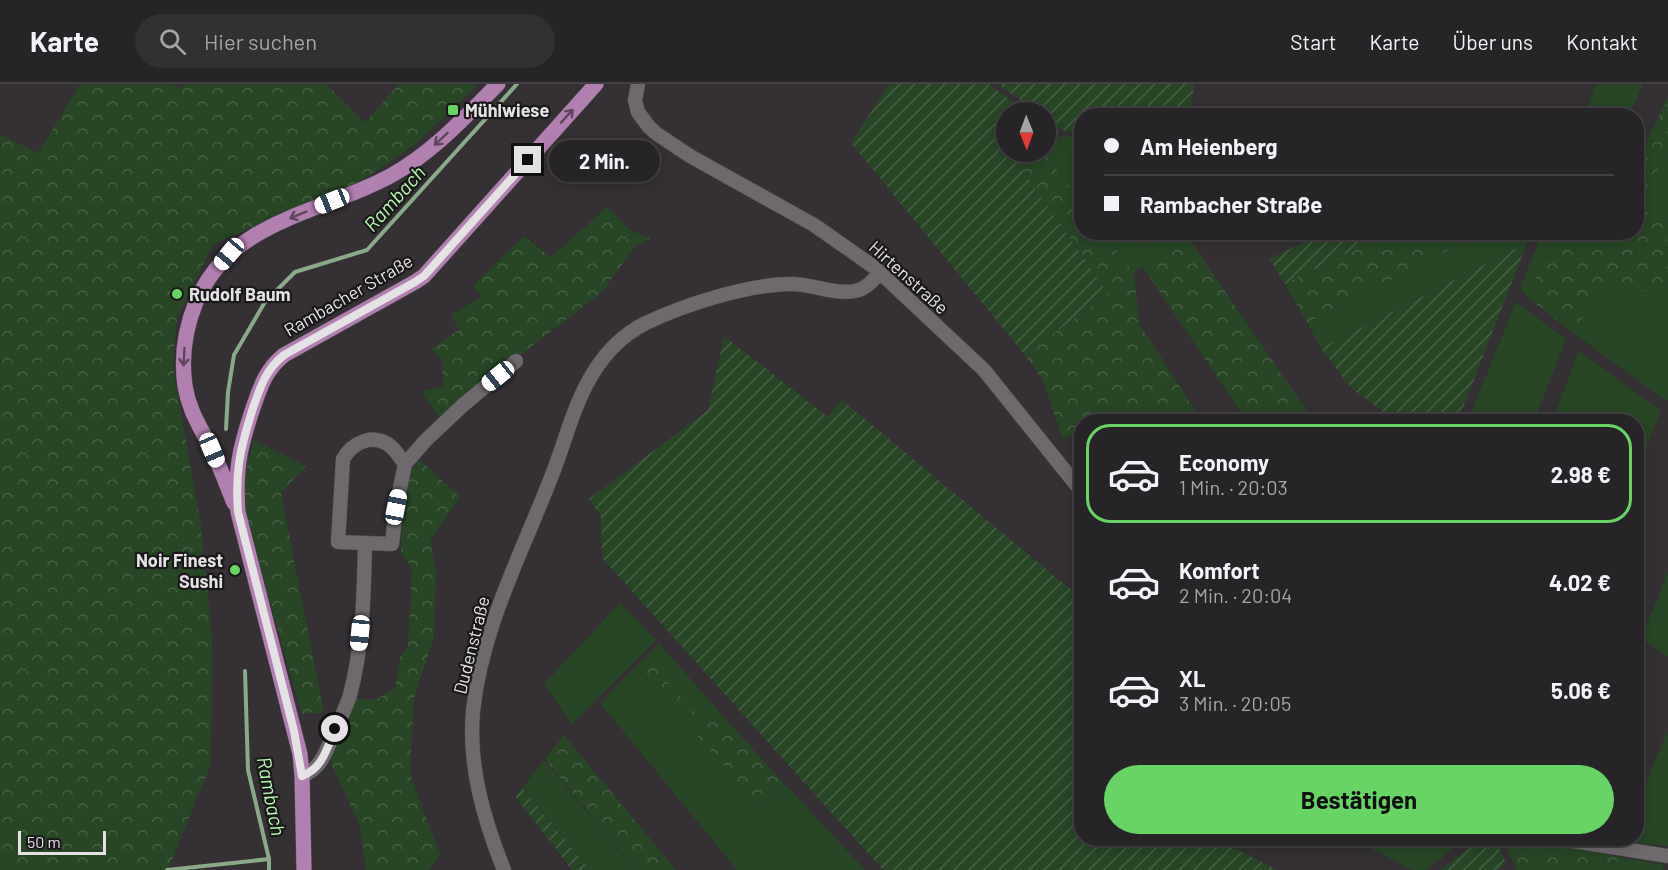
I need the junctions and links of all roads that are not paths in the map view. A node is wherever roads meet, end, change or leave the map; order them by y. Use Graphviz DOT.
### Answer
graph roads {
  1 [pos="498,84"];
  2 [pos="596,84"];
  3 [pos="638,84"];
  4 [pos="880,273"];
  5 [pos="516,361"];
  6 [pos="241,447"];
  7 [pos="212,450"];
  8 [pos="405,464"];
  9 [pos="1074,482"];
  10 [pos="238,512"];
  11 [pos="364,543"];
  12 [pos="302,776"];
  13 [pos="1605,846"];
  14 [pos="1668,856"];
  15 [pos="304,870"];
  16 [pos="504,870"];
  1 -- 7 [label="main road, one-way"];
  6 -- 2 [label="main road, Rambacher Straße, one-way"];
  3 -- 4 [label="street, Hirtenstraße"];
  4 -- 9 [label="street, Hirtenstraße"];
  4 -- 16 [label="street, Dudenstraße"];
  5 -- 8 [label="street"];
  6 -- 7 [label="main road"];
  6 -- 10 [label="main road, Rambacher Straße"];
  7 -- 10 [label="main road"];
  8 -- 11 [label="street"];
  8 -- 11 [label="street"];
  10 -- 12 [label="main road, Rambacher Straße"];
  11 -- 12 [label="street"];
  12 -- 15 [label="main road, Rambacher Straße"];
  13 -- 14 [label="street"];
}
